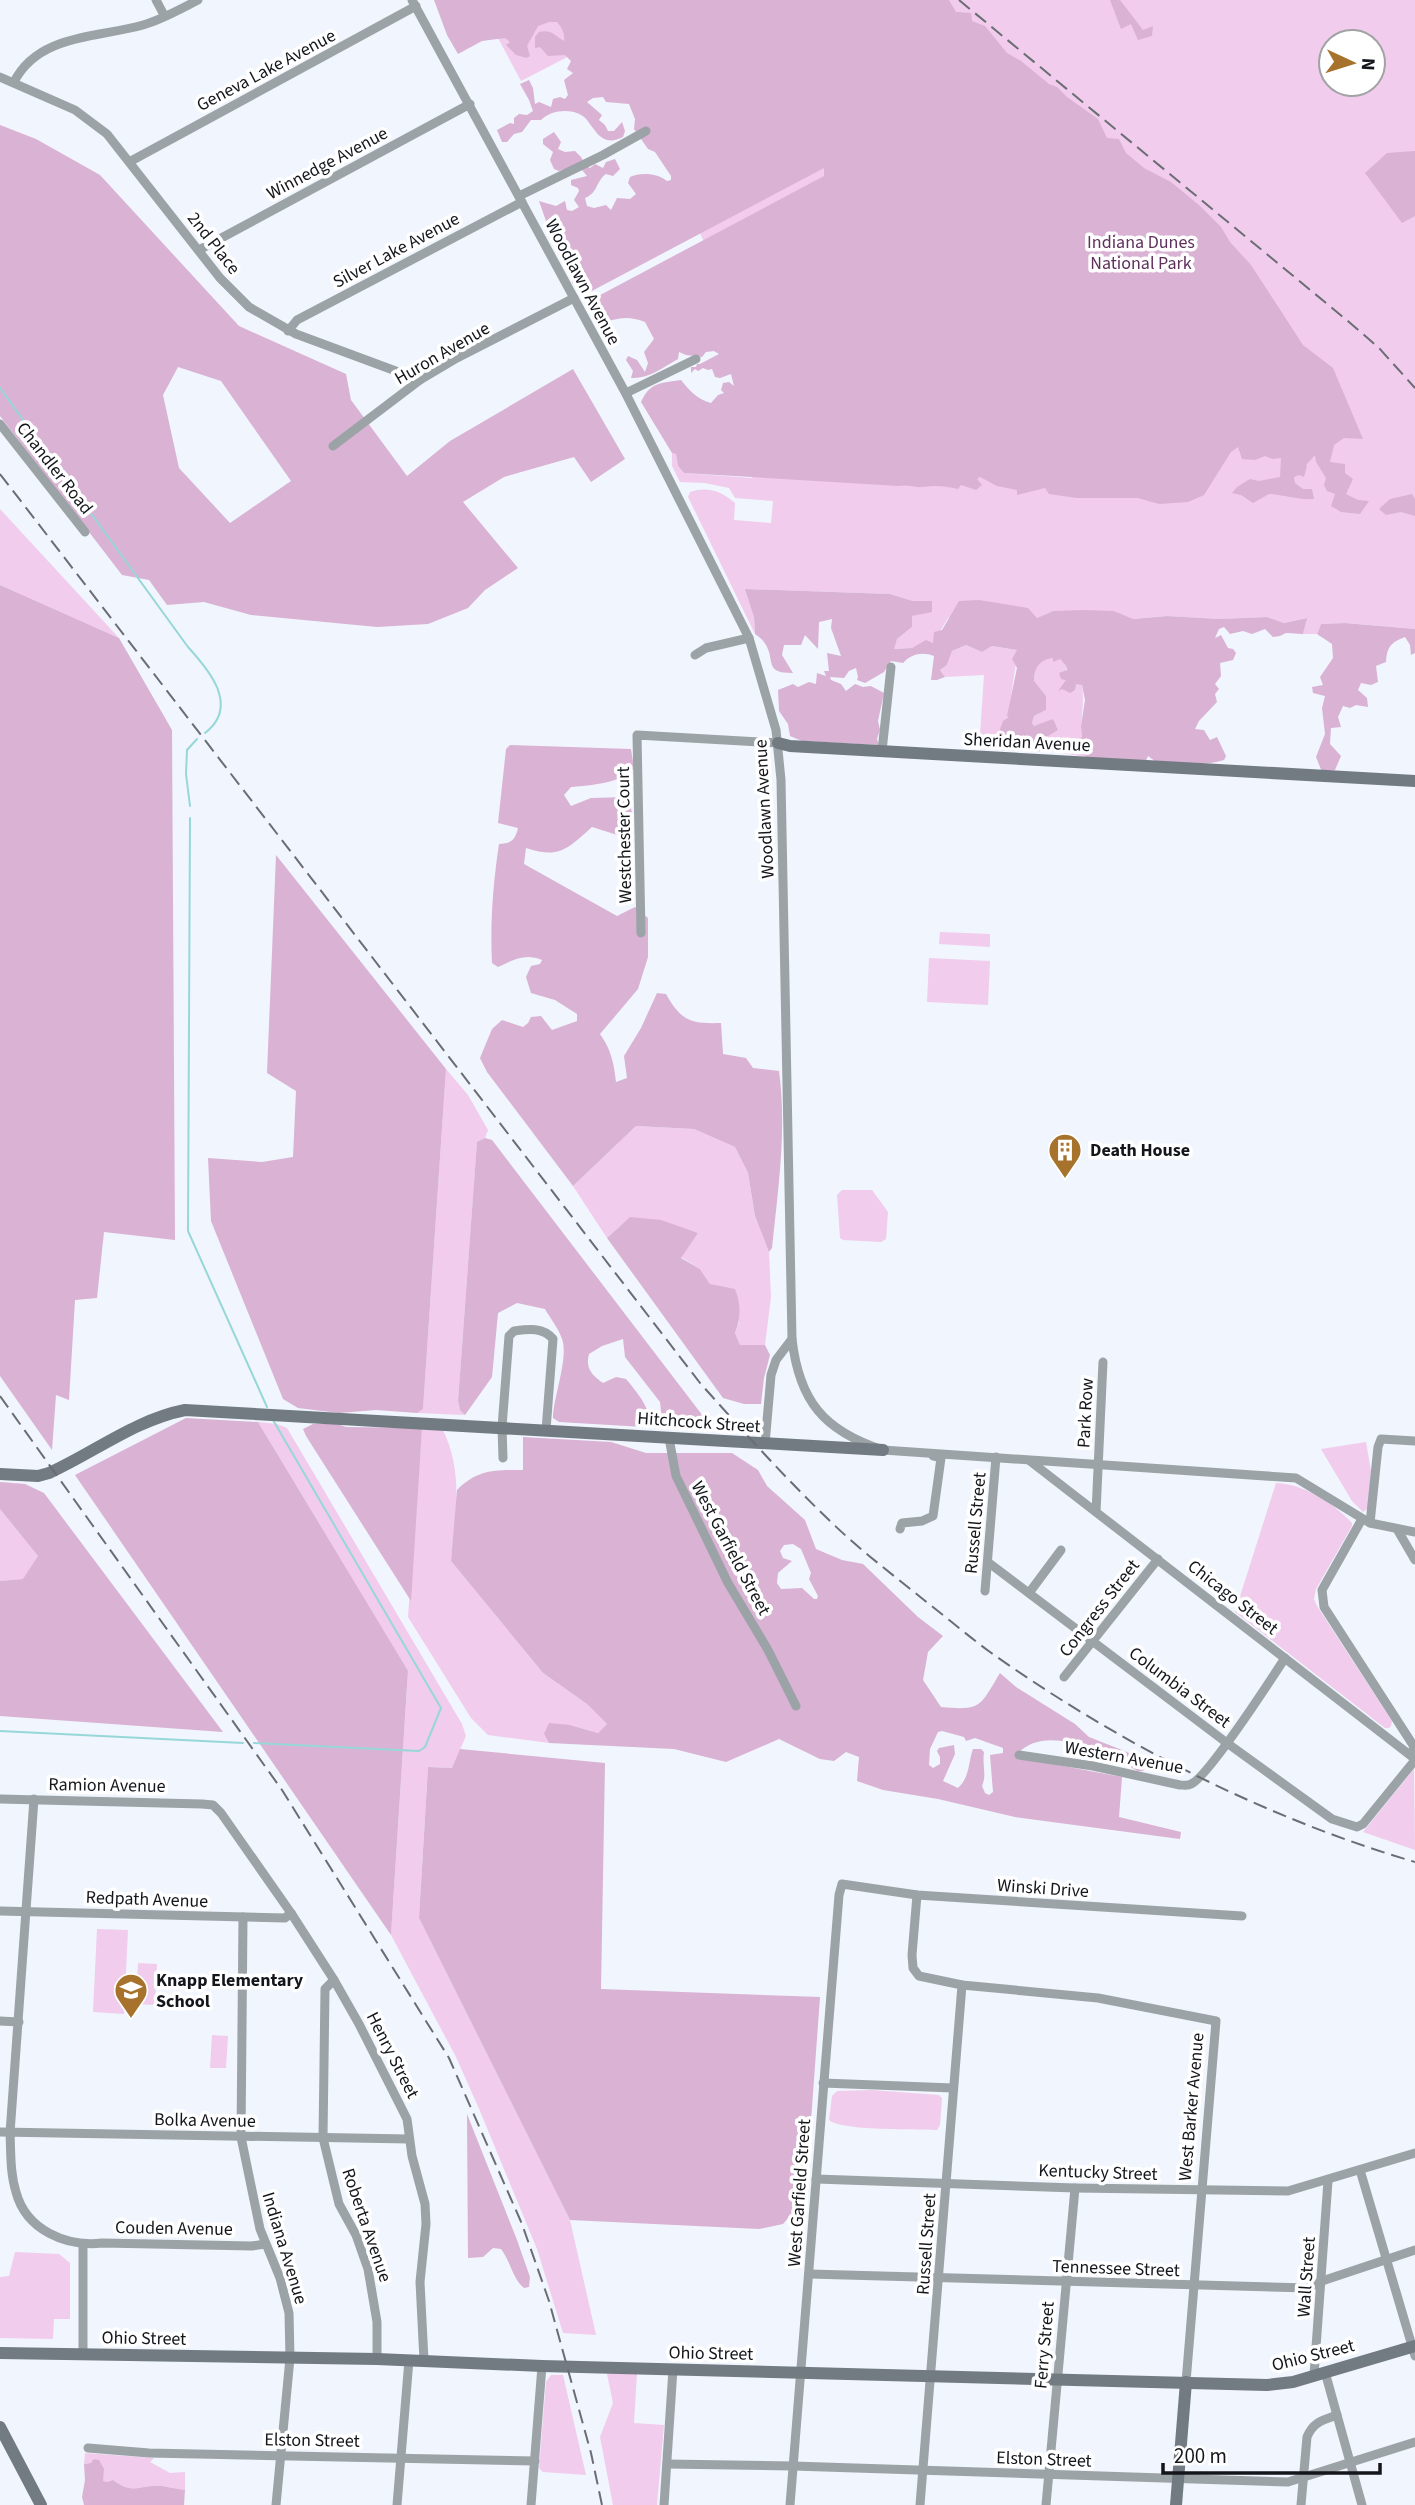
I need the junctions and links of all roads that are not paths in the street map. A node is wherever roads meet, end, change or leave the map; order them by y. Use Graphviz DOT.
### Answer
graph roads {
  1 [pos="156,0"];
  2 [pos="198,0"];
  3 [pos="414,3"];
  4 [pos="164,15"];
  5 [pos="0,77"];
  6 [pos="14,82"];
  7 [pos="470,104"];
  8 [pos="646,131"];
  9 [pos="131,161"];
  10 [pos="520,199"];
  11 [pos="199,250"];
  12 [pos="574,298"];
  13 [pos="288,331"];
  14 [pos="696,359"];
  15 [pos="420,380"];
  16 [pos="626,393"];
  17 [pos="0,424"];
  18 [pos="333,446"];
  19 [pos="85,532"];
  20 [pos="749,638"];
  21 [pos="695,655"];
  22 [pos="891,667"];
  23 [pos="637,735"];
  24 [pos="778,743"];
  25 [pos="882,751"];
  26 [pos="1415,781"];
  27 [pos="642,933"];
  28 [pos="792,1339"];
  29 [pos="1103,1362"];
  30 [pos="502,1427"];
  31 [pos="546,1430"];
  32 [pos="669,1438"];
  33 [pos="1415,1441"];
  34 [pos="765,1444"];
  35 [pos="883,1450"];
  36 [pos="918,1451"];
  37 [pos="996,1457"];
  38 [pos="503,1458"];
  39 [pos="1030,1461"];
  40 [pos="1098,1466"];
  41 [pos="0,1474"];
  42 [pos="1096,1512"];
  43 [pos="1366,1521"];
  44 [pos="900,1529"];
  45 [pos="1397,1529"];
  46 [pos="1415,1532"];
  47 [pos="1061,1550"];
  48 [pos="1158,1559"];
  49 [pos="1415,1560"];
  50 [pos="989,1563"];
  51 [pos="985,1591"];
  52 [pos="1029,1593"];
  53 [pos="1094,1641"];
  54 [pos="1285,1658"];
  55 [pos="1064,1677"];
  56 [pos="796,1706"];
  57 [pos="1227,1743"];
  58 [pos="1018,1755"];
  59 [pos="1415,1759"];
  60 [pos="0,1799"];
  61 [pos="34,1799"];
  62 [pos="213,1805"];
  63 [pos="842,1884"];
  64 [pos="917,1895"];
  65 [pos="0,1911"];
  66 [pos="26,1911"];
  67 [pos="291,1913"];
  68 [pos="1242,1916"];
  69 [pos="243,1917"];
  70 [pos="334,1980"];
  71 [pos="962,1985"];
  72 [pos="0,2021"];
  73 [pos="19,2022"];
  74 [pos="823,2083"];
  75 [pos="953,2088"];
  76 [pos="5,2132"];
  77 [pos="241,2137"];
  78 [pos="323,2138"];
  79 [pos="408,2139"];
  80 [pos="1415,2153"];
  81 [pos="1360,2170"];
  82 [pos="816,2179"];
  83 [pos="1328,2181"];
  84 [pos="946,2182"];
  85 [pos="1075,2188"];
  86 [pos="1201,2191"];
  87 [pos="265,2244"];
  88 [pos="83,2245"];
  89 [pos="1415,2250"];
  90 [pos="1387,2258"];
  91 [pos="809,2274"];
  92 [pos="939,2279"];
  93 [pos="1322,2281"];
  94 [pos="1066,2282"];
  95 [pos="1193,2287"];
  96 [pos="1414,2349"];
  97 [pos="0,2353"];
  98 [pos="83,2354"];
  99 [pos="290,2358"];
  100 [pos="377,2358"];
  101 [pos="409,2360"];
  102 [pos="424,2360"];
  103 [pos="542,2366"];
  104 [pos="673,2369"];
  105 [pos="801,2372"];
  106 [pos="1320,2374"];
  107 [pos="931,2375"];
  108 [pos="1058,2378"];
  109 [pos="1186,2382"];
  110 [pos="1337,2415"];
  111 [pos="0,2427"];
  112 [pos="1415,2442"];
  113 [pos="88,2448"];
  114 [pos="281,2456"];
  115 [pos="401,2458"];
  116 [pos="535,2461"];
  117 [pos="1350,2461"];
  118 [pos="667,2464"];
  119 [pos="793,2466"];
  120 [pos="923,2472"];
  121 [pos="1049,2474"];
  122 [pos="1178,2479"];
  123 [pos="1304,2479"];
  124 [pos="41,2505"];
  125 [pos="276,2505"];
  126 [pos="397,2505"];
  127 [pos="531,2505"];
  128 [pos="664,2505"];
  129 [pos="790,2505"];
  130 [pos="920,2505"];
  131 [pos="1046,2505"];
  132 [pos="1175,2505"];
  133 [pos="1301,2505"];
  134 [pos="1362,2505"];
  1 -- 4 [label="street"];
  2 -- 4 [label="street"];
  3 -- 7 [label="street, Woodlawn Avenue"];
  3 -- 9 [label="street, Geneva Lake Avenue"];
  4 -- 6 [label="street"];
  5 -- 6 [label="street, 2nd Place"];
  6 -- 9 [label="street, 2nd Place"];
  7 -- 10 [label="street, Woodlawn Avenue"];
  7 -- 11 [label="street, Winnedge Avenue"];
  8 -- 10 [label="street, Silver Lake Avenue"];
  9 -- 11 [label="street, 2nd Place"];
  10 -- 12 [label="street, Woodlawn Avenue"];
  10 -- 13 [label="street, Silver Lake Avenue"];
  11 -- 13 [label="street, 2nd Place"];
  12 -- 15 [label="street, Huron Avenue"];
  12 -- 16 [label="street, Woodlawn Avenue"];
  13 -- 15 [label="street, 2nd Place"];
  14 -- 16 [label="street"];
  15 -- 18 [label="street, Huron Avenue"];
  16 -- 20 [label="street, Woodlawn Avenue"];
  17 -- 19 [label="street, Chandler Road"];
  20 -- 21 [label="street"];
  20 -- 24 [label="street, Woodlawn Avenue"];
  22 -- 25 [label="street"];
  23 -- 24 [label="street, Sheridan Avenue"];
  23 -- 27 [label="street, Westchester Court"];
  24 -- 25 [label="street, Sheridan Avenue"];
  24 -- 28 [label="street, Woodlawn Avenue"];
  25 -- 26 [label="street, Sheridan Avenue"];
  28 -- 34 [label="street"];
  28 -- 35 [label="street, Woodlawn Avenue"];
  29 -- 40 [label="street, Park Row"];
  30 -- 31 [label="street, Hitchcock Street"];
  30 -- 31 [label="street"];
  30 -- 38 [label="street"];
  30 -- 41 [label="street, Hitchcock Street"];
  31 -- 32 [label="street, Hitchcock Street"];
  32 -- 34 [label="street, Hitchcock Street"];
  32 -- 56 [label="street, West Garfield Street"];
  33 -- 43 [label="street"];
  34 -- 35 [label="street, Hitchcock Street"];
  35 -- 36 [label="street, Hitchcock Street"];
  36 -- 37 [label="street, Hitchcock Street"];
  36 -- 44 [label="street"];
  37 -- 39 [label="street, Hitchcock Street"];
  37 -- 50 [label="street, Russell Street"];
  39 -- 40 [label="street, Hitchcock Street"];
  39 -- 42 [label="street, Chicago Street"];
  40 -- 42 [label="street, Park Row"];
  40 -- 43 [label="street, Hitchcock Street"];
  42 -- 48 [label="street, Chicago Street"];
  43 -- 45 [label="street, Hitchcock Street"];
  43 -- 59 [label="street"];
  45 -- 46 [label="street, Hitchcock Street"];
  45 -- 49 [label="street"];
  47 -- 52 [label="street"];
  48 -- 53 [label="street, Congress Street"];
  48 -- 54 [label="street, Chicago Street"];
  50 -- 51 [label="street, Russell Street"];
  50 -- 52 [label="street, Columbia Street"];
  52 -- 53 [label="street, Columbia Street"];
  53 -- 55 [label="street, Congress Street"];
  53 -- 57 [label="street, Columbia Street"];
  54 -- 57 [label="street, Western Avenue"];
  54 -- 59 [label="street, Chicago Street"];
  57 -- 58 [label="street, Western Avenue"];
  57 -- 59 [label="street, Columbia Street"];
  60 -- 61 [label="street, Ramion Avenue"];
  61 -- 62 [label="street, Ramion Avenue"];
  61 -- 66 [label="street"];
  62 -- 67 [label="street, Henry Street"];
  63 -- 64 [label="street, Winski Drive"];
  63 -- 74 [label="street, West Garfield Street"];
  64 -- 68 [label="street, Winski Drive"];
  64 -- 71 [label="street, West Barker Avenue"];
  65 -- 66 [label="street, Redpath Avenue"];
  66 -- 69 [label="street, Redpath Avenue"];
  66 -- 73 [label="street"];
  67 -- 69 [label="street, Redpath Avenue"];
  67 -- 70 [label="street, Henry Street"];
  69 -- 77 [label="street, Indiana Avenue"];
  70 -- 78 [label="street, Roberta Avenue"];
  70 -- 79 [label="street, Henry Street"];
  71 -- 75 [label="street, Russell Street"];
  71 -- 86 [label="street, West Barker Avenue"];
  72 -- 73 [label="street"];
  73 -- 76 [label="street"];
  74 -- 75 [label="street"];
  74 -- 82 [label="street, West Garfield Street"];
  75 -- 84 [label="street, Russell Street"];
  76 -- 77 [label="street, Bolka Avenue"];
  76 -- 88 [label="street"];
  77 -- 78 [label="street, Bolka Avenue"];
  77 -- 87 [label="street, Indiana Avenue"];
  78 -- 79 [label="street, Bolka Avenue"];
  78 -- 100 [label="street, Roberta Avenue"];
  79 -- 102 [label="street, Henry Street"];
  80 -- 81 [label="street, Kentucky Street"];
  81 -- 83 [label="street, Kentucky Street"];
  81 -- 90 [label="street"];
  82 -- 84 [label="street, Kentucky Street"];
  82 -- 91 [label="street, West Garfield Street"];
  83 -- 86 [label="street, Kentucky Street"];
  83 -- 93 [label="street, Wall Street"];
  84 -- 85 [label="street, Kentucky Street"];
  84 -- 92 [label="street, Russell Street"];
  85 -- 86 [label="street, Kentucky Street"];
  85 -- 94 [label="street, Ferry Street"];
  86 -- 95 [label="street, West Barker Avenue"];
  87 -- 88 [label="street, Couden Avenue"];
  87 -- 99 [label="street, Indiana Avenue"];
  88 -- 98 [label="street"];
  89 -- 90 [label="street, Tennessee Street"];
  90 -- 93 [label="street, Tennessee Street"];
  90 -- 96 [label="street"];
  91 -- 92 [label="street, Tennessee Street"];
  91 -- 105 [label="street, West Garfield Street"];
  92 -- 94 [label="street, Tennessee Street"];
  92 -- 107 [label="street, Russell Street"];
  93 -- 95 [label="street, Tennessee Street"];
  93 -- 106 [label="street, Wall Street"];
  94 -- 95 [label="street, Tennessee Street"];
  94 -- 108 [label="street, Ferry Street"];
  95 -- 109 [label="street, West Barker Avenue"];
  96 -- 106 [label="street, Ohio Street"];
  97 -- 98 [label="street, Ohio Street"];
  98 -- 99 [label="street, Ohio Street"];
  99 -- 100 [label="street, Ohio Street"];
  99 -- 114 [label="street, Indiana Avenue"];
  100 -- 101 [label="street, Ohio Street"];
  101 -- 102 [label="street, Ohio Street"];
  101 -- 115 [label="street"];
  102 -- 103 [label="street, Ohio Street"];
  103 -- 104 [label="street, Ohio Street"];
  103 -- 116 [label="street"];
  104 -- 105 [label="street, Ohio Street"];
  104 -- 118 [label="street"];
  105 -- 107 [label="street, Ohio Street"];
  105 -- 119 [label="street, West Garfield Street"];
  106 -- 109 [label="street, Ohio Street"];
  106 -- 110 [label="street"];
  107 -- 108 [label="street, Ohio Street"];
  107 -- 120 [label="street, Russell Street"];
  108 -- 109 [label="street, Ohio Street"];
  108 -- 121 [label="street, Ferry Street"];
  109 -- 122 [label="street, West Barker Avenue"];
  110 -- 117 [label="street"];
  110 -- 123 [label="street"];
  111 -- 124 [label="street"];
  112 -- 117 [label="street, Elston Street"];
  113 -- 114 [label="street, Elston Street"];
  114 -- 115 [label="street, Elston Street"];
  114 -- 125 [label="street, Indiana Avenue"];
  115 -- 116 [label="street, Elston Street"];
  115 -- 126 [label="street"];
  116 -- 127 [label="street"];
  117 -- 123 [label="street, Elston Street"];
  117 -- 134 [label="street"];
  118 -- 119 [label="street, Elston Street"];
  118 -- 128 [label="street"];
  119 -- 120 [label="street, Elston Street"];
  119 -- 129 [label="street, West Garfield Street"];
  120 -- 121 [label="street, Elston Street"];
  120 -- 130 [label="street, Russell Street"];
  121 -- 122 [label="street, Elston Street"];
  121 -- 131 [label="street, Ferry Street"];
  122 -- 123 [label="street, Elston Street"];
  122 -- 132 [label="street, West Barker Avenue"];
  123 -- 133 [label="street"];
}
